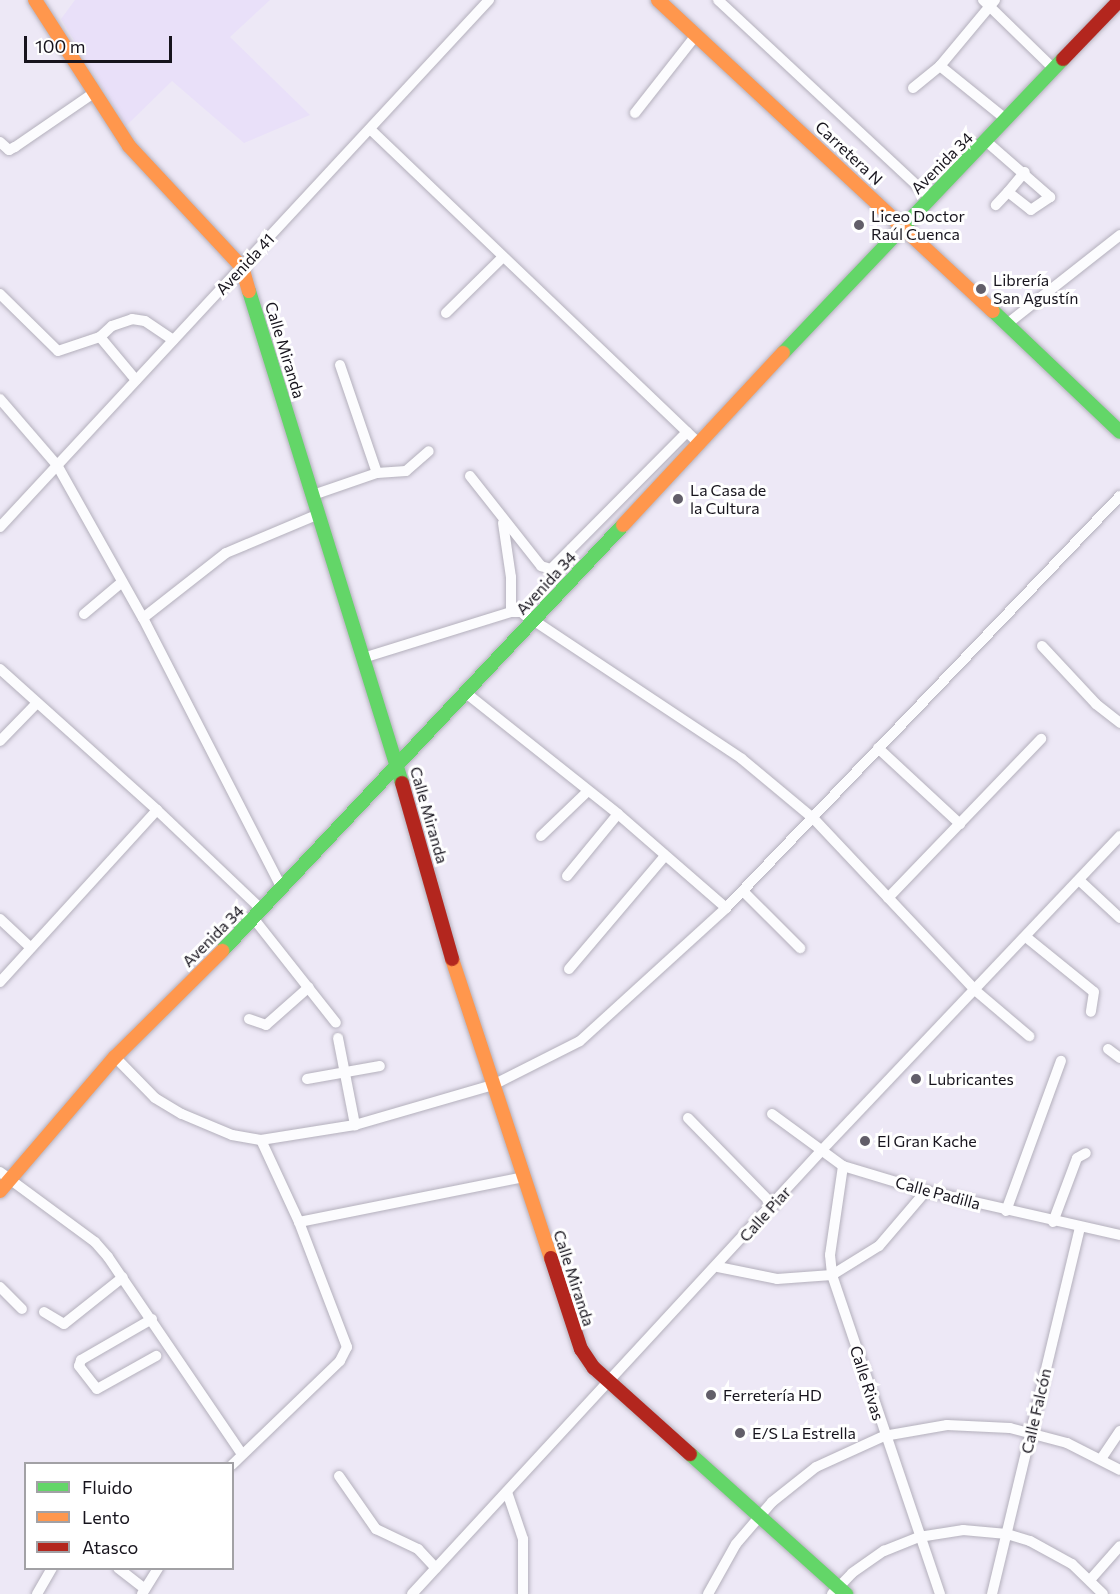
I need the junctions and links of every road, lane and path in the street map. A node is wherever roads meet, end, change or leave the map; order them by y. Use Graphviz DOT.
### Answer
graph roads {
  1 [pos="35,0"];
  2 [pos="489,0"];
  3 [pos="658,0"];
  4 [pos="718,0"];
  5 [pos="1120,0"];
  6 [pos="989,2"];
  7 [pos="697,34"];
  8 [pos="940,66"];
  9 [pos="1055,70"];
  10 [pos="913,88"];
  11 [pos="95,92"];
  12 [pos="635,113"];
  13 [pos="1007,120"];
  14 [pos="370,129"];
  15 [pos="0,142"];
  16 [pos="987,142"];
  17 [pos="1025,172"];
  18 [pos="1008,192"];
  19 [pos="930,198"];
  20 [pos="996,205"];
  21 [pos="903,225"];
  22 [pos="1120,235"];
  23 [pos="502,257"];
  24 [pos="242,267"];
  25 [pos="0,294"];
  26 [pos="446,313"];
  27 [pos="1007,324"];
  28 [pos="100,337"];
  29 [pos="173,340"];
  30 [pos="340,365"];
  31 [pos="136,380"];
  32 [pos="0,399"];
  33 [pos="687,432"];
  34 [pos="1120,432"];
  35 [pos="699,443"];
  36 [pos="429,451"];
  37 [pos="57,465"];
  38 [pos="377,473"];
  39 [pos="470,476"];
  40 [pos="313,495"];
  41 [pos="1120,496"];
  42 [pos="319,514"];
  43 [pos="502,520"];
  44 [pos="0,528"];
  45 [pos="121,583"];
  46 [pos="511,612"];
  47 [pos="84,614"];
  48 [pos="143,618"];
  49 [pos="534,620"];
  50 [pos="1042,646"];
  51 [pos="363,658"];
  52 [pos="0,669"];
  53 [pos="466,693"];
  54 [pos="37,703"];
  55 [pos="1120,723"];
  56 [pos="1041,739"];
  57 [pos="0,741"];
  58 [pos="878,748"];
  59 [pos="398,767"];
  60 [pos="588,791"];
  61 [pos="157,810"];
  62 [pos="618,814"];
  63 [pos="814,819"];
  64 [pos="960,824"];
  65 [pos="542,836"];
  66 [pos="1120,836"];
  67 [pos="665,856"];
  68 [pos="567,876"];
  69 [pos="1079,880"];
  70 [pos="282,888"];
  71 [pos="743,891"];
  72 [pos="888,898"];
  73 [pos="726,908"];
  74 [pos="258,915"];
  75 [pos="1120,918"];
  76 [pos="0,919"];
  77 [pos="1026,937"];
  78 [pos="31,948"];
  79 [pos="800,948"];
  80 [pos="569,969"];
  81 [pos="0,982"];
  82 [pos="309,987"];
  83 [pos="976,991"];
  84 [pos="1092,1012"];
  85 [pos="249,1019"];
  86 [pos="336,1023"];
  87 [pos="1029,1036"];
  88 [pos="338,1038"];
  89 [pos="1108,1049"];
  90 [pos="115,1057"];
  91 [pos="1120,1058"];
  92 [pos="1061,1061"];
  93 [pos="380,1066"];
  94 [pos="346,1072"];
  95 [pos="308,1079"];
  96 [pos="493,1085"];
  97 [pos="772,1114"];
  98 [pos="688,1118"];
  99 [pos="355,1125"];
  100 [pos="261,1140"];
  101 [pos="822,1150"];
  102 [pos="1086,1153"];
  103 [pos="843,1166"];
  104 [pos="524,1177"];
  105 [pos="3,1181"];
  106 [pos="926,1191"];
  107 [pos="773,1205"];
  108 [pos="1006,1211"];
  109 [pos="300,1222"];
  110 [pos="1053,1222"];
  111 [pos="1080,1227"];
  112 [pos="1120,1235"];
  113 [pos="718,1267"];
  114 [pos="832,1275"];
  115 [pos="123,1277"];
  116 [pos="0,1287"];
  117 [pos="22,1309"];
  118 [pos="44,1312"];
  119 [pos="152,1319"];
  120 [pos="156,1356"];
  121 [pos="610,1382"];
  122 [pos="1120,1431"];
  123 [pos="1031,1432"];
  124 [pos="884,1436"];
  125 [pos="242,1454"];
  126 [pos="1101,1459"];
  127 [pos="234,1463"];
  128 [pos="1120,1470"];
  129 [pos="339,1476"];
  130 [pos="507,1492"];
  131 [pos="759,1516"];
  132 [pos="1007,1534"];
  133 [pos="919,1537"];
  134 [pos="1120,1546"];
  135 [pos="436,1568"];
  136 [pos="51,1570"];
  137 [pos="119,1570"];
  138 [pos="157,1570"];
  139 [pos="1090,1580"];
  140 [pos="144,1592"];
  141 [pos="839,1592"];
  142 [pos="37,1594"];
  143 [pos="412,1594"];
  144 [pos="523,1594"];
  145 [pos="708,1594"];
  146 [pos="939,1594"];
  147 [pos="992,1594"];
  148 [pos="1103,1594"];
  1 -- 11 [label="street, Calle Miranda"];
  2 -- 14 [label="street, Avenida 41"];
  3 -- 7 [label="street, Carretera N"];
  4 -- 19 [label="street"];
  5 -- 9 [label="street, Avenida 34"];
  6 -- 8 [label="street"];
  6 -- 9 [label="street"];
  7 -- 12 [label="street"];
  7 -- 21 [label="street, Carretera N"];
  8 -- 10 [label="street"];
  8 -- 13 [label="street"];
  9 -- 13 [label="street, Avenida 34"];
  11 -- 15 [label="street"];
  11 -- 24 [label="street, Calle Miranda"];
  13 -- 16 [label="street, Avenida 34"];
  14 -- 23 [label="street"];
  14 -- 24 [label="street, Avenida 41"];
  16 -- 17 [label="street"];
  16 -- 19 [label="street, Avenida 34"];
  17 -- 18 [label="street"];
  17 -- 18 [label="street"];
  18 -- 20 [label="street"];
  19 -- 21 [label="street, Avenida 34"];
  21 -- 27 [label="street, Carretera N"];
  21 -- 35 [label="street, Avenida 34"];
  22 -- 27 [label="street"];
  23 -- 26 [label="street"];
  23 -- 33 [label="street"];
  24 -- 29 [label="street, Avenida 41"];
  24 -- 40 [label="street, Calle Miranda"];
  25 -- 28 [label="street"];
  27 -- 34 [label="street, Carretera N"];
  28 -- 29 [label="street"];
  28 -- 31 [label="street"];
  29 -- 31 [label="street, Avenida 41"];
  30 -- 38 [label="street"];
  31 -- 37 [label="street, Avenida 41"];
  32 -- 37 [label="street"];
  33 -- 35 [label="street"];
  33 -- 43 [label="street"];
  35 -- 49 [label="street, Avenida 34"];
  36 -- 38 [label="street"];
  37 -- 44 [label="street, Avenida 41"];
  37 -- 45 [label="street"];
  38 -- 40 [label="street"];
  39 -- 43 [label="street"];
  40 -- 42 [label="street, Calle Miranda"];
  41 -- 58 [label="street"];
  42 -- 48 [label="street"];
  42 -- 51 [label="street, Calle Miranda"];
  43 -- 46 [label="street"];
  45 -- 47 [label="street"];
  45 -- 48 [label="street"];
  46 -- 49 [label="street"];
  46 -- 51 [label="street"];
  48 -- 70 [label="street"];
  49 -- 53 [label="street, Avenida 34"];
  49 -- 63 [label="street"];
  50 -- 55 [label="street"];
  51 -- 59 [label="street, Calle Miranda"];
  52 -- 54 [label="street"];
  53 -- 59 [label="street, Avenida 34"];
  53 -- 60 [label="street"];
  54 -- 57 [label="street"];
  54 -- 61 [label="street"];
  56 -- 64 [label="street"];
  58 -- 63 [label="street"];
  58 -- 64 [label="street"];
  59 -- 70 [label="street, Avenida 34"];
  59 -- 96 [label="street, Calle Miranda"];
  60 -- 62 [label="street"];
  60 -- 65 [label="street"];
  61 -- 74 [label="street"];
  61 -- 78 [label="street"];
  62 -- 67 [label="street"];
  62 -- 68 [label="street"];
  63 -- 71 [label="street"];
  63 -- 72 [label="street"];
  64 -- 72 [label="street"];
  66 -- 69 [label="street, Calle Piar"];
  67 -- 73 [label="street"];
  67 -- 80 [label="street"];
  69 -- 75 [label="street"];
  69 -- 77 [label="street, Calle Piar"];
  70 -- 74 [label="street, Avenida 34"];
  71 -- 73 [label="street"];
  71 -- 79 [label="street"];
  72 -- 83 [label="street"];
  73 -- 96 [label="street"];
  74 -- 82 [label="street"];
  74 -- 90 [label="street, Avenida 34"];
  76 -- 78 [label="street"];
  77 -- 83 [label="street, Calle Piar"];
  77 -- 84 [label="street"];
  78 -- 81 [label="street"];
  82 -- 85 [label="street"];
  82 -- 86 [label="street"];
  83 -- 87 [label="street"];
  83 -- 101 [label="street, Calle Piar"];
  88 -- 94 [label="street"];
  89 -- 91 [label="street"];
  90 -- 100 [label="street"];
  90 -- 105 [label="street, Avenida 34"];
  92 -- 108 [label="street"];
  93 -- 94 [label="street"];
  94 -- 95 [label="street"];
  94 -- 99 [label="street"];
  96 -- 99 [label="street"];
  96 -- 104 [label="street, Calle Miranda"];
  97 -- 101 [label="street, Calle Padilla"];
  98 -- 107 [label="street"];
  99 -- 100 [label="street"];
  100 -- 109 [label="street"];
  101 -- 103 [label="street, Calle Padilla"];
  101 -- 107 [label="street, Calle Piar"];
  102 -- 110 [label="street"];
  103 -- 106 [label="street, Calle Padilla"];
  103 -- 114 [label="street, Calle Rivas"];
  104 -- 109 [label="street"];
  104 -- 121 [label="street, Calle Miranda"];
  105 -- 115 [label="street"];
  106 -- 108 [label="street, Calle Padilla"];
  106 -- 114 [label="street"];
  107 -- 113 [label="street, Calle Piar"];
  108 -- 110 [label="street, Calle Padilla"];
  109 -- 125 [label="street"];
  110 -- 111 [label="street, Calle Padilla"];
  111 -- 112 [label="street, Calle Padilla"];
  111 -- 123 [label="street, Calle Falcón"];
  113 -- 114 [label="street"];
  113 -- 121 [label="street, Calle Piar"];
  114 -- 124 [label="street, Calle Rivas"];
  115 -- 118 [label="street"];
  115 -- 119 [label="street"];
  116 -- 117 [label="street"];
  119 -- 120 [label="street"];
  119 -- 125 [label="street"];
  121 -- 130 [label="street, Calle Piar"];
  121 -- 131 [label="street, Calle Miranda"];
  122 -- 126 [label="street"];
  123 -- 124 [label="street"];
  123 -- 126 [label="street"];
  123 -- 132 [label="street, Calle Falcón"];
  124 -- 131 [label="street"];
  124 -- 133 [label="street, Calle Rivas"];
  125 -- 127 [label="street"];
  126 -- 128 [label="street"];
  129 -- 135 [label="street"];
  130 -- 135 [label="street, Calle Piar"];
  130 -- 144 [label="street"];
  131 -- 141 [label="street, Calle Miranda"];
  131 -- 145 [label="street"];
  132 -- 133 [label="street"];
  132 -- 139 [label="street"];
  132 -- 147 [label="street, Calle Falcón"];
  133 -- 141 [label="street"];
  133 -- 146 [label="street, Calle Rivas"];
  134 -- 139 [label="street"];
  135 -- 143 [label="street, Calle Piar"];
  136 -- 142 [label="street"];
  137 -- 140 [label="street"];
  138 -- 140 [label="street"];
  139 -- 148 [label="street"];
}
